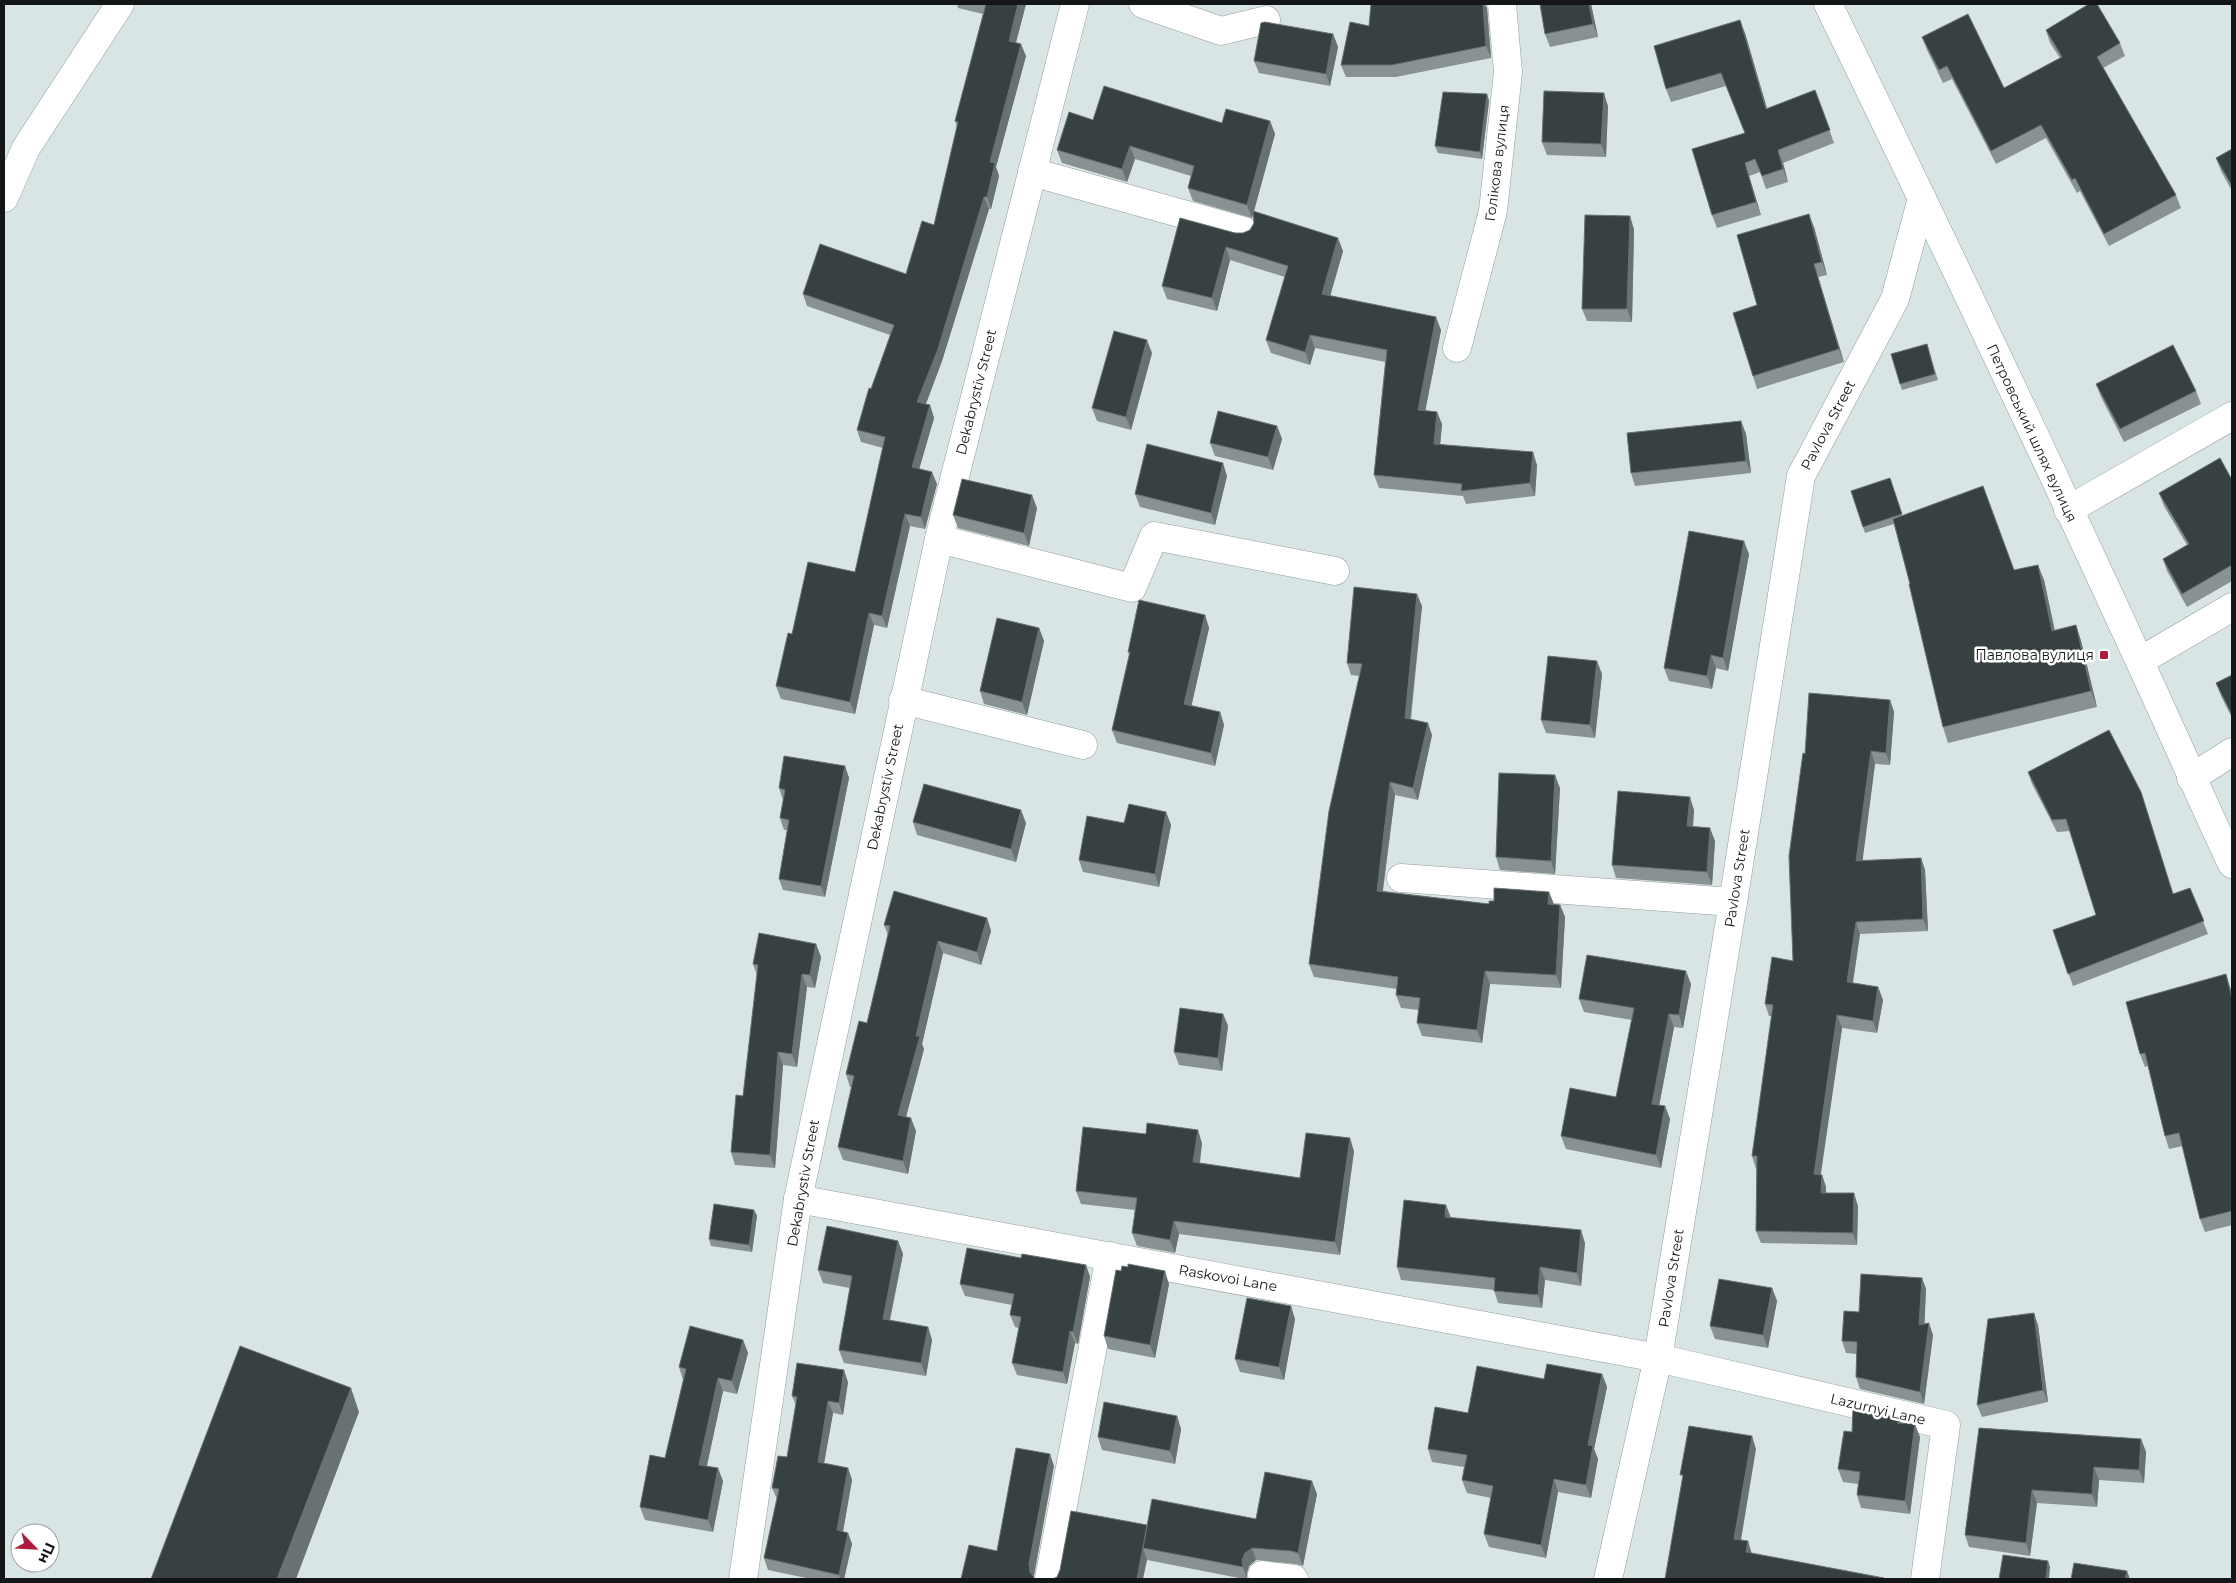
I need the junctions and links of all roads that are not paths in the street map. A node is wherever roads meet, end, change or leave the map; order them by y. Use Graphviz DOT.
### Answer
graph roads {
  1 [pos="120,4"];
  2 [pos="1075,4"];
  3 [pos="1143,4"];
  4 [pos="1502,4"];
  5 [pos="1828,4"];
  6 [pos="1266,20"];
  7 [pos="1032,172"];
  8 [pos="4,198"];
  9 [pos="1922,198"];
  10 [pos="1244,231"];
  11 [pos="1457,348"];
  12 [pos="2232,416"];
  13 [pos="2068,510"];
  14 [pos="939,539"];
  15 [pos="1335,571"];
  16 [pos="2232,607"];
  17 [pos="2140,661"];
  18 [pos="903,700"];
  19 [pos="1084,745"];
  20 [pos="2232,752"];
  21 [pos="2191,778"];
  22 [pos="2232,864"];
  23 [pos="1401,878"];
  24 [pos="1734,902"];
  25 [pos="798,1199"];
  26 [pos="1110,1256"];
  27 [pos="1658,1358"];
  28 [pos="1262,1575"];
  29 [pos="743,1579"];
  30 [pos="1049,1579"];
  31 [pos="1294,1579"];
  32 [pos="1608,1579"];
  33 [pos="1925,1579"];
  1 -- 8 [label="street"];
  2 -- 7 [label="street, Dekabrystiv Street"];
  3 -- 6 [label="street"];
  4 -- 11 [label="street, Голікова вулиця"];
  5 -- 9 [label="street, Петровський шлях вулиця"];
  7 -- 10 [label="street"];
  7 -- 14 [label="street, Dekabrystiv Street"];
  9 -- 13 [label="street, Петровський шлях вулиця"];
  9 -- 24 [label="street, Pavlova Street"];
  12 -- 13 [label="street"];
  13 -- 17 [label="street, Петровський шлях вулиця"];
  14 -- 15 [label="street"];
  14 -- 18 [label="street, Dekabrystiv Street"];
  16 -- 17 [label="street"];
  17 -- 21 [label="street, Петровський шлях вулиця"];
  18 -- 19 [label="street"];
  18 -- 25 [label="street, Dekabrystiv Street"];
  20 -- 21 [label="street"];
  21 -- 22 [label="street, Петровський шлях вулиця"];
  23 -- 24 [label="street"];
  24 -- 27 [label="street, Pavlova Street"];
  25 -- 26 [label="street, Raskovoi Lane"];
  25 -- 29 [label="street, Dekabrystiv Street"];
  26 -- 27 [label="street, Raskovoi Lane"];
  26 -- 30 [label="street"];
  27 -- 32 [label="street, Pavlova Street"];
  27 -- 33 [label="street, Lazurnyi Lane"];
  28 -- 31 [label="street"];
}
